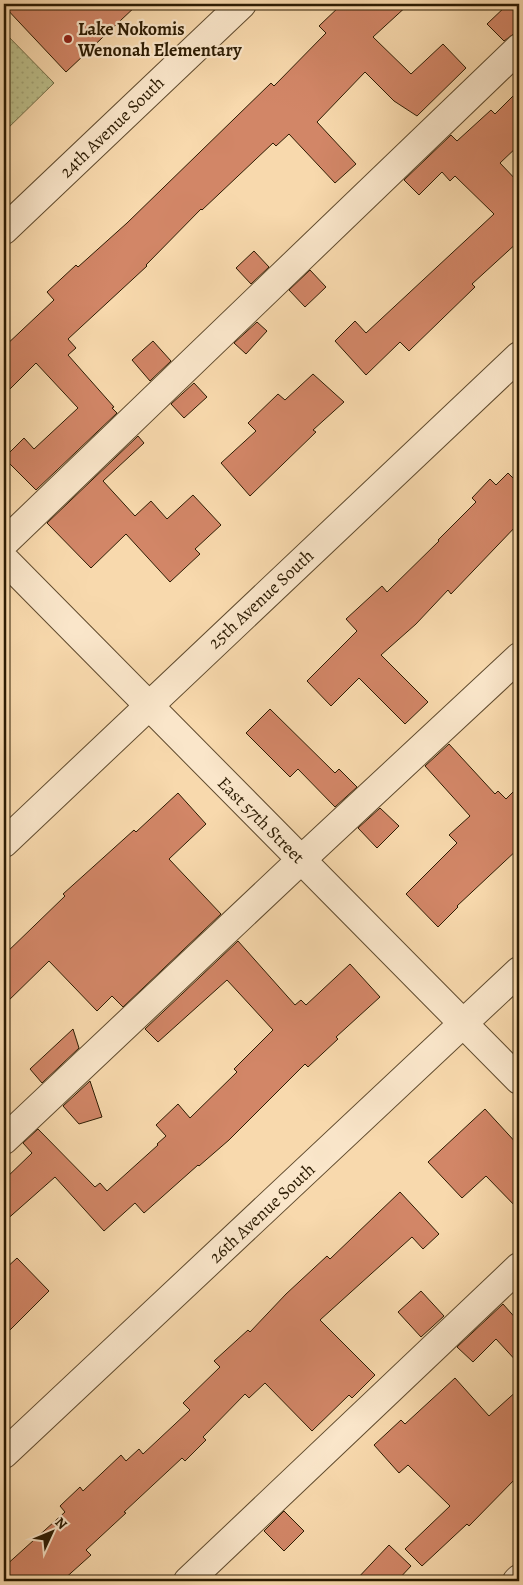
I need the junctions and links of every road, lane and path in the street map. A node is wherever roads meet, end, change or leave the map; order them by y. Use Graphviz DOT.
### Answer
graph roads {
  1 [pos="242,4"];
  2 [pos="519,48"];
  3 [pos="4,230"];
  4 [pos="519,356"];
  5 [pos="4,543"];
  6 [pos="4,559"];
  7 [pos="519,657"];
  8 [pos="149,706"];
  9 [pos="4,843"];
  10 [pos="301,860"];
  11 [pos="519,971"];
  12 [pos="464,1024"];
  13 [pos="519,1080"];
  14 [pos="4,1140"];
  15 [pos="519,1267"];
  16 [pos="4,1454"];
  17 [pos="188,1581"];
  1 -- 3 [label="street, 24th Avenue South"];
  2 -- 5 [label="street"];
  4 -- 8 [label="street, 25th Avenue South"];
  6 -- 8 [label="street, East 57th Street"];
  7 -- 10 [label="street"];
  8 -- 9 [label="street, 25th Avenue South"];
  8 -- 10 [label="street, East 57th Street"];
  10 -- 12 [label="street, East 57th Street"];
  10 -- 14 [label="street"];
  11 -- 12 [label="street, 26th Avenue South"];
  12 -- 13 [label="street, East 57th Street"];
  12 -- 16 [label="street, 26th Avenue South"];
  15 -- 17 [label="street"];
}
